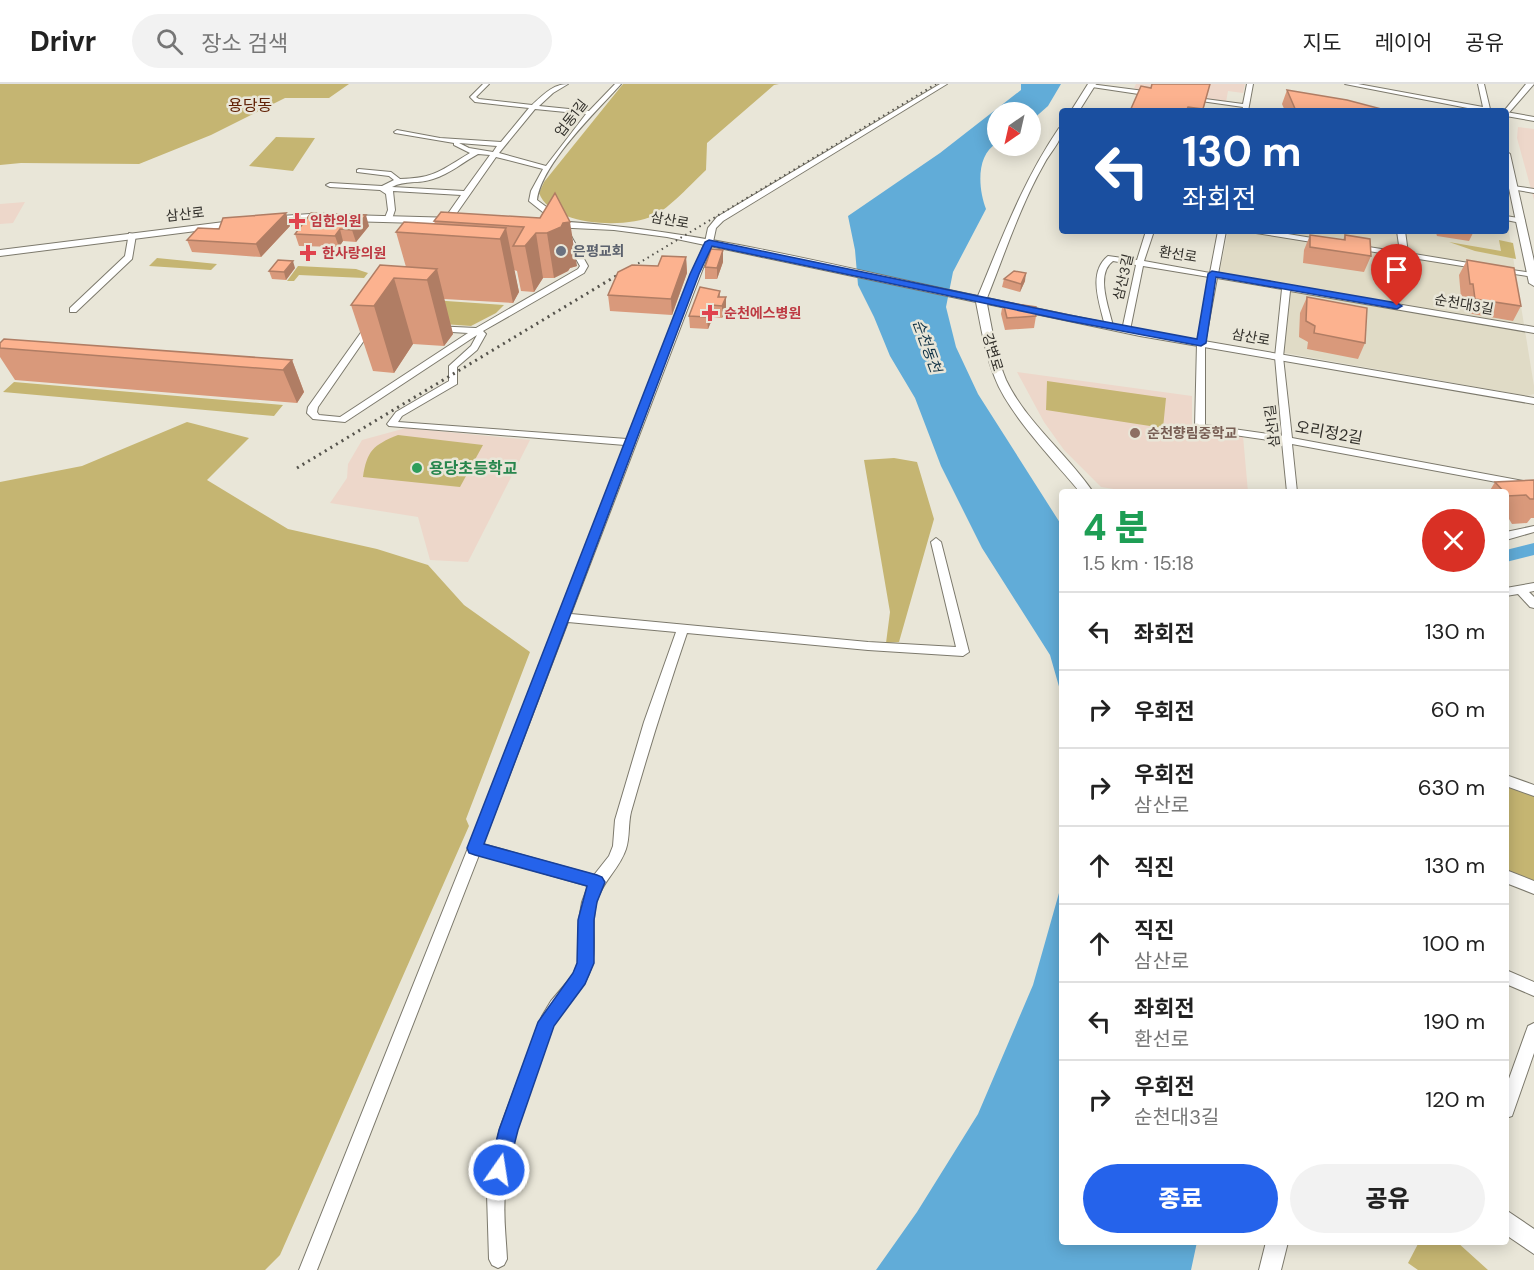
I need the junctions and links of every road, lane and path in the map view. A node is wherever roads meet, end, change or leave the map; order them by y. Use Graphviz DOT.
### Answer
graph roads {
  1 [pos="486,84"];
  2 [pos="565,84"];
  3 [pos="618,84"];
  4 [pos="944,84"];
  5 [pos="1250,84"];
  6 [pos="1348,84"];
  7 [pos="1482,84"];
  8 [pos="1530,84"];
  9 [pos="1092,85"];
  10 [pos="1163,95"];
  11 [pos="1186,98"];
  12 [pos="536,108"];
  13 [pos="1078,108"];
  14 [pos="1240,108"];
  15 [pos="1245,108"];
  16 [pos="1481,108"];
  17 [pos="1489,108"];
  18 [pos="1509,110"];
  19 [pos="591,113"];
  20 [pos="1509,115"];
  21 [pos="1534,119"];
  22 [pos="397,132"];
  23 [pos="1059,134"];
  24 [pos="458,141"];
  25 [pos="504,144"];
  26 [pos="478,151"];
  27 [pos="494,154"];
  28 [pos="546,168"];
  29 [pos="359,171"];
  30 [pos="398,180"];
  31 [pos="1510,183"];
  32 [pos="330,185"];
  33 [pos="383,189"];
  34 [pos="1534,191"];
  35 [pos="465,193"];
  36 [pos="1509,218"];
  37 [pos="388,220"];
  38 [pos="1521,220"];
  39 [pos="260,221"];
  40 [pos="447,221"];
  41 [pos="248,222"];
  42 [pos="470,222"];
  43 [pos="539,224"];
  44 [pos="562,225"];
  45 [pos="440,230"];
  46 [pos="1148,234"];
  47 [pos="1221,234"];
  48 [pos="1290,234"];
  49 [pos="1401,234"];
  50 [pos="132,236"];
  51 [pos="709,242"];
  52 [pos="1334,243"];
  53 [pos="1345,245"];
  54 [pos="0,253"];
  55 [pos="1404,254"];
  56 [pos="1532,258"];
  57 [pos="1140,262"];
  58 [pos="1212,274"];
  59 [pos="1533,279"];
  60 [pos="1286,287"];
  61 [pos="981,300"];
  62 [pos="72,310"];
  63 [pos="379,314"];
  64 [pos="373,323"];
  65 [pos="384,324"];
  66 [pos="1109,326"];
  67 [pos="431,327"];
  68 [pos="1126,330"];
  69 [pos="1534,330"];
  70 [pos="478,331"];
  71 [pos="1201,343"];
  72 [pos="1279,357"];
  73 [pos="1534,401"];
  74 [pos="1288,440"];
  75 [pos="630,442"];
  76 [pos="1534,486"];
  77 [pos="1085,489"];
  78 [pos="1292,489"];
  79 [pos="1534,529"];
  80 [pos="1509,535"];
  81 [pos="936,542"];
  82 [pos="1534,587"];
  83 [pos="1521,590"];
  84 [pos="1509,592"];
  85 [pos="1534,604"];
  86 [pos="563,617"];
  87 [pos="683,629"];
  88 [pos="1509,781"];
  89 [pos="1534,791"];
  90 [pos="475,848"];
  91 [pos="1509,877"];
  92 [pos="597,882"];
  93 [pos="1534,888"];
  94 [pos="1509,978"];
  95 [pos="1534,989"];
  96 [pos="1534,1031"];
  97 [pos="1509,1102"];
  98 [pos="1509,1223"];
  99 [pos="1534,1244"];
  100 [pos="1276,1245"];
  101 [pos="498,1259"];
  102 [pos="308,1270"];
  103 [pos="1270,1270"];
  1 -- 12 [label="street"];
  2 -- 12 [label="street"];
  3 -- 19 [label="street, 업동1길"];
  4 -- 51 [label="street"];
  5 -- 15 [label="street"];
  6 -- 16 [label="street"];
  7 -- 17 [label="street"];
  8 -- 18 [label="main road"];
  9 -- 10 [label="street"];
  9 -- 13 [label="main road"];
  11 -- 14 [label="street"];
  12 -- 19 [label="street"];
  12 -- 25 [label="street"];
  19 -- 28 [label="street, 업동1길"];
  20 -- 21 [label="street"];
  22 -- 24 [label="street"];
  23 -- 61 [label="main road"];
  24 -- 25 [label="street"];
  24 -- 26 [label="street"];
  25 -- 27 [label="street"];
  26 -- 27 [label="street"];
  26 -- 30 [label="street"];
  27 -- 28 [label="street"];
  27 -- 35 [label="street"];
  28 -- 44 [label="street, 업동1길"];
  29 -- 30 [label="street"];
  30 -- 33 [label="street"];
  31 -- 34 [label="street"];
  31 -- 38 [label="main road"];
  32 -- 33 [label="street"];
  33 -- 35 [label="street"];
  33 -- 37 [label="street"];
  35 -- 40 [label="street"];
  36 -- 38 [label="street"];
  37 -- 39 [label="main road"];
  37 -- 40 [label="main road"];
  38 -- 56 [label="main road"];
  40 -- 42 [label="main road"];
  40 -- 45 [label="street"];
  41 -- 50 [label="main road, 삼산로"];
  43 -- 44 [label="main road, 삼산로"];
  44 -- 51 [label="main road, 삼산로"];
  44 -- 70 [label="street"];
  46 -- 57 [label="street, 삼산3길"];
  47 -- 58 [label="street, 환선로"];
  48 -- 52 [label="street"];
  49 -- 55 [label="street"];
  50 -- 54 [label="main road, 삼산로"];
  50 -- 62 [label="street"];
  51 -- 61 [label="main road, 삼산로"];
  51 -- 75 [label="street"];
  53 -- 55 [label="street"];
  55 -- 59 [label="street"];
  56 -- 59 [label="main road"];
  57 -- 58 [label="street, 환선로"];
  57 -- 66 [label="street, 환선로"];
  57 -- 68 [label="street, 삼산3길"];
  58 -- 60 [label="street, 순천대3길"];
  58 -- 71 [label="street, 환선로"];
  60 -- 69 [label="street, 순천대3길"];
  60 -- 72 [label="street, 삼산1길"];
  61 -- 66 [label="main road, 삼산로"];
  61 -- 77 [label="main road, 강변로"];
  63 -- 64 [label="street"];
  64 -- 65 [label="street"];
  64 -- 70 [label="street"];
  66 -- 68 [label="main road, 삼산로"];
  67 -- 70 [label="street"];
  68 -- 71 [label="main road, 삼산로"];
  70 -- 75 [label="street"];
  71 -- 72 [label="main road, 삼산로"];
  71 -- 74 [label="street, 오리정2길"];
  72 -- 73 [label="main road, 삼산로"];
  72 -- 74 [label="street, 삼산1길"];
  74 -- 76 [label="street, 오리정2길"];
  74 -- 78 [label="street, 삼산1길"];
  75 -- 86 [label="street"];
  79 -- 80 [label="street"];
  81 -- 87 [label="street"];
  82 -- 83 [label="street"];
  83 -- 84 [label="street"];
  83 -- 85 [label="street"];
  86 -- 87 [label="street"];
  86 -- 90 [label="street"];
  87 -- 92 [label="street"];
  88 -- 89 [label="street"];
  90 -- 92 [label="street"];
  90 -- 102 [label="street"];
  91 -- 93 [label="street"];
  92 -- 101 [label="street"];
  94 -- 95 [label="street"];
  96 -- 97 [label="street"];
  98 -- 99 [label="main road"];
  100 -- 103 [label="main road"];
}
